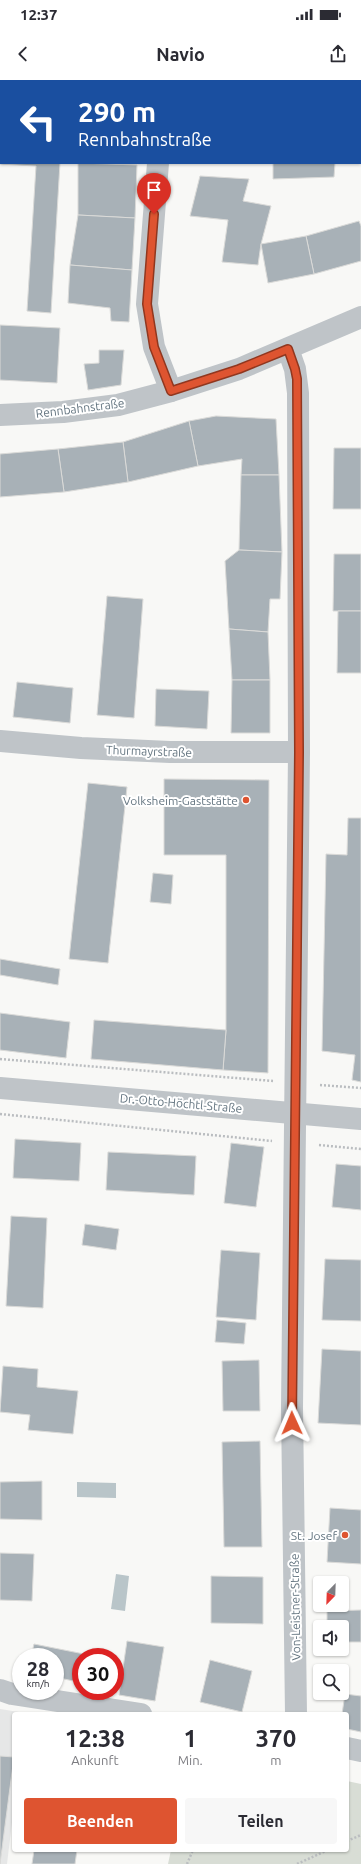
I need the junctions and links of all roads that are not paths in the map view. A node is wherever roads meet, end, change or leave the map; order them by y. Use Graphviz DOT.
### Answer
graph roads {
  1 [pos="158,164"];
  2 [pos="361,317"];
  3 [pos="288,349"];
  4 [pos="171,391"];
  5 [pos="0,415"];
  6 [pos="0,741"];
  7 [pos="299,752"];
  8 [pos="0,1088"];
  9 [pos="295,1113"];
  10 [pos="361,1119"];
  11 [pos="0,1690"];
  12 [pos="128,1712"];
  13 [pos="296,1712"];
  14 [pos="349,1748"];
  15 [pos="361,1751"];
  1 -- 4 [label="street"];
  2 -- 3 [label="street, Rennbahnstraße"];
  3 -- 4 [label="street, Rennbahnstraße"];
  3 -- 7 [label="street, Von-Leistner-Straße"];
  4 -- 5 [label="street, Rennbahnstraße"];
  6 -- 7 [label="street, Thurmayrstraße"];
  7 -- 9 [label="street, Von-Leistner-Straße"];
  8 -- 9 [label="street, Dr.-Otto-Höchtl-Straße"];
  9 -- 10 [label="street, Dr.-Otto-Höchtl-Straße"];
  9 -- 13 [label="street, Von-Leistner-Straße"];
  11 -- 12 [label="street"];
  14 -- 15 [label="street"];
}
